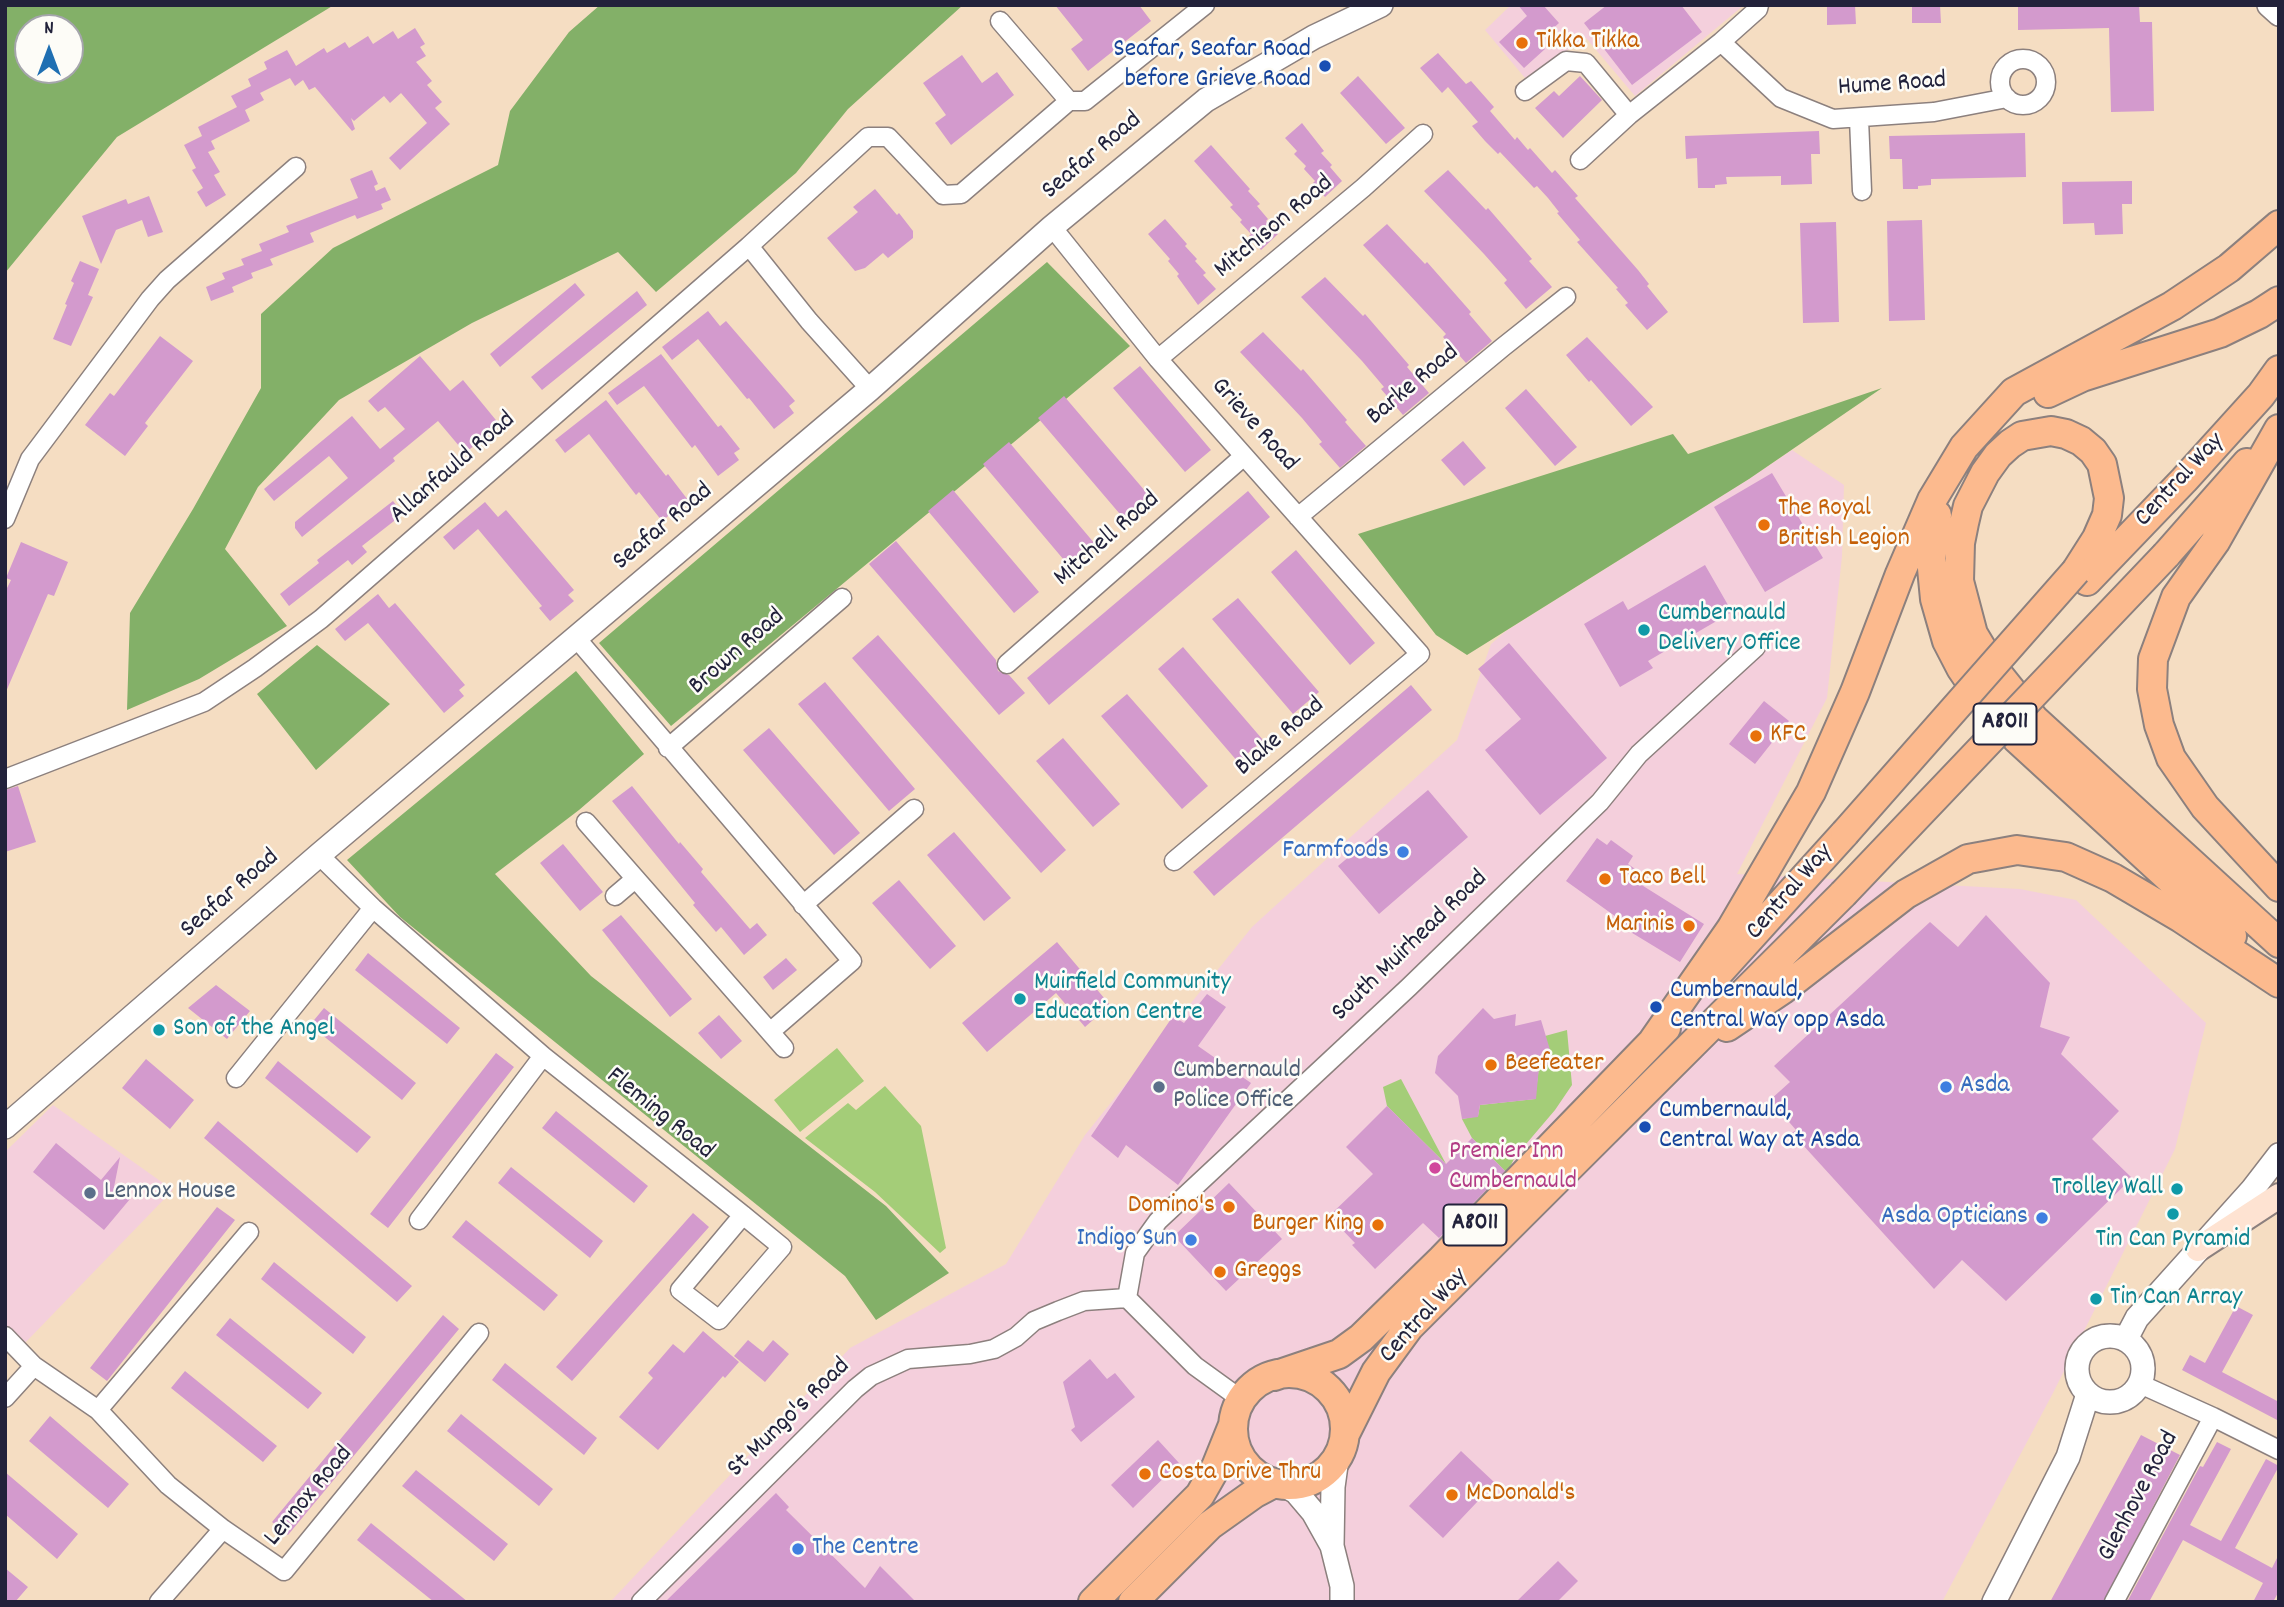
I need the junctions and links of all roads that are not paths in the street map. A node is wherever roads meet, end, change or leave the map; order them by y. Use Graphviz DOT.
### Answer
graph roads {
  1 [pos="1205,5"];
  2 [pos="1381,5"];
  3 [pos="1759,5"];
  4 [pos="2269,5"];
  5 [pos="2279,14"];
  6 [pos="1000,21"];
  7 [pos="1721,41"];
  8 [pos="1525,91"];
  9 [pos="2007,98"];
  10 [pos="1069,101"];
  11 [pos="1629,115"];
  12 [pos="1859,119"];
  13 [pos="1423,134"];
  14 [pos="1580,160"];
  15 [pos="296,167"];
  16 [pos="1862,191"];
  17 [pos="2279,225"];
  18 [pos="1052,227"];
  19 [pos="749,247"];
  20 [pos="1566,297"];
  21 [pos="2279,301"];
  22 [pos="1158,359"];
  23 [pos="2279,370"];
  24 [pos="870,390"];
  25 [pos="1993,413"];
  26 [pos="2279,427"];
  27 [pos="1959,453"];
  28 [pos="1244,456"];
  29 [pos="1298,517"];
  30 [pos="5,519"];
  31 [pos="2082,576"];
  32 [pos="842,598"];
  33 [pos="577,639"];
  34 [pos="1756,647"];
  35 [pos="1420,654"];
  36 [pos="1007,664"];
  37 [pos="668,748"];
  38 [pos="5,779"];
  39 [pos="914,809"];
  40 [pos="586,822"];
  41 [pos="319,855"];
  42 [pos="1174,861"];
  43 [pos="635,879"];
  44 [pos="2279,887"];
  45 [pos="615,896"];
  46 [pos="803,905"];
  47 [pos="373,908"];
  48 [pos="2279,943"];
  49 [pos="2279,981"];
  50 [pos="770,1032"];
  51 [pos="1653,1041"];
  52 [pos="784,1048"];
  53 [pos="543,1056"];
  54 [pos="1676,1060"];
  55 [pos="236,1079"];
  56 [pos="5,1127"];
  57 [pos="2279,1155"];
  58 [pos="2279,1196"];
  59 [pos="743,1215"];
  60 [pos="419,1220"];
  61 [pos="249,1232"];
  62 [pos="2199,1249"];
  63 [pos="1127,1298"];
  64 [pos="479,1333"];
  65 [pos="5,1336"];
  66 [pos="2126,1339"];
  67 [pos="34,1366"];
  68 [pos="1274,1376"];
  69 [pos="2140,1384"];
  70 [pos="2088,1394"];
  71 [pos="5,1398"];
  72 [pos="98,1410"];
  73 [pos="1238,1412"];
  74 [pos="2213,1417"];
  75 [pos="1341,1446"];
  76 [pos="2279,1450"];
  77 [pos="1279,1484"];
  78 [pos="223,1529"];
  79 [pos="1332,1546"];
  80 [pos="1345,1597"];
  81 [pos="159,1602"];
  82 [pos="641,1602"];
  83 [pos="1093,1602"];
  84 [pos="1133,1602"];
  85 [pos="1994,1602"];
  86 [pos="2114,1602"];
  1 -- 10 [label="street, Allanfauld Road"];
  2 -- 18 [label="street, Seafar Road"];
  3 -- 7 [label="street"];
  4 -- 5 [label="street"];
  6 -- 10 [label="street"];
  7 -- 11 [label="street"];
  7 -- 12 [label="street, Hume Road"];
  8 -- 11 [label="street"];
  9 -- 12 [label="street, Hume Road"];
  10 -- 19 [label="street, Allanfauld Road"];
  11 -- 14 [label="street"];
  12 -- 16 [label="street"];
  13 -- 22 [label="street, Mitchison Road"];
  15 -- 30 [label="street"];
  17 -- 25 [label="main road"];
  18 -- 22 [label="street, Grieve Road"];
  18 -- 24 [label="street, Seafar Road"];
  19 -- 24 [label="street"];
  19 -- 38 [label="street, Allanfauld Road"];
  20 -- 29 [label="street, Barke Road"];
  21 -- 25 [label="main road"];
  22 -- 28 [label="street, Grieve Road"];
  23 -- 31 [label="main road, Central Way"];
  24 -- 33 [label="street, Seafar Road"];
  25 -- 27 [label="main road"];
  26 -- 44 [label="main road"];
  26 -- 54 [label="main road, Central Way / A8011, bridge"];
  27 -- 49 [label="main road"];
  27 -- 51 [label="main road"];
  28 -- 29 [label="street, Grieve Road"];
  28 -- 36 [label="street, Mitchell Road"];
  29 -- 35 [label="street, Grieve Road"];
  31 -- 48 [label="main road"];
  31 -- 51 [label="main road, Central Way / A8011, bridge"];
  32 -- 37 [label="street, Brown Road"];
  33 -- 37 [label="street"];
  33 -- 41 [label="street, Seafar Road"];
  34 -- 63 [label="street, South Muirhead Road"];
  35 -- 42 [label="street, Blake Road"];
  37 -- 46 [label="street"];
  39 -- 46 [label="street"];
  40 -- 43 [label="street"];
  41 -- 47 [label="street, Fleming Road"];
  41 -- 56 [label="street, Seafar Road"];
  43 -- 45 [label="street"];
  43 -- 50 [label="street"];
  46 -- 50 [label="street"];
  47 -- 53 [label="street, Fleming Road"];
  47 -- 55 [label="street"];
  49 -- 54 [label="main road"];
  50 -- 52 [label="street"];
  51 -- 68 [label="main road, Central Way / A8011"];
  53 -- 59 [label="street, Fleming Road"];
  53 -- 60 [label="street"];
  54 -- 75 [label="main road, Central Way / A8011"];
  57 -- 62 [label="street"];
  58 -- 62 [label="main road"];
  59 -- 59 [label="street, Fleming Road"];
  61 -- 72 [label="street"];
  62 -- 66 [label="street"];
  63 -- 73 [label="street"];
  63 -- 82 [label="street, St Mungo's Road"];
  64 -- 78 [label="street, Lennox Road"];
  65 -- 67 [label="street, Lennox Road"];
  66 -- 69 [label="street"];
  66 -- 70 [label="street"];
  67 -- 71 [label="street"];
  67 -- 72 [label="street, Lennox Road"];
  68 -- 73 [label="main road"];
  68 -- 75 [label="main road"];
  69 -- 70 [label="street"];
  69 -- 74 [label="street, Glenhove Road"];
  70 -- 85 [label="street"];
  72 -- 78 [label="street, Lennox Road"];
  73 -- 77 [label="main road"];
  73 -- 83 [label="main road"];
  74 -- 76 [label="street, Glenhove Road"];
  74 -- 86 [label="street, Glenhove Road"];
  75 -- 77 [label="main road"];
  75 -- 79 [label="street"];
  77 -- 79 [label="street"];
  77 -- 84 [label="main road"];
  78 -- 81 [label="street"];
  79 -- 80 [label="street"];
}
